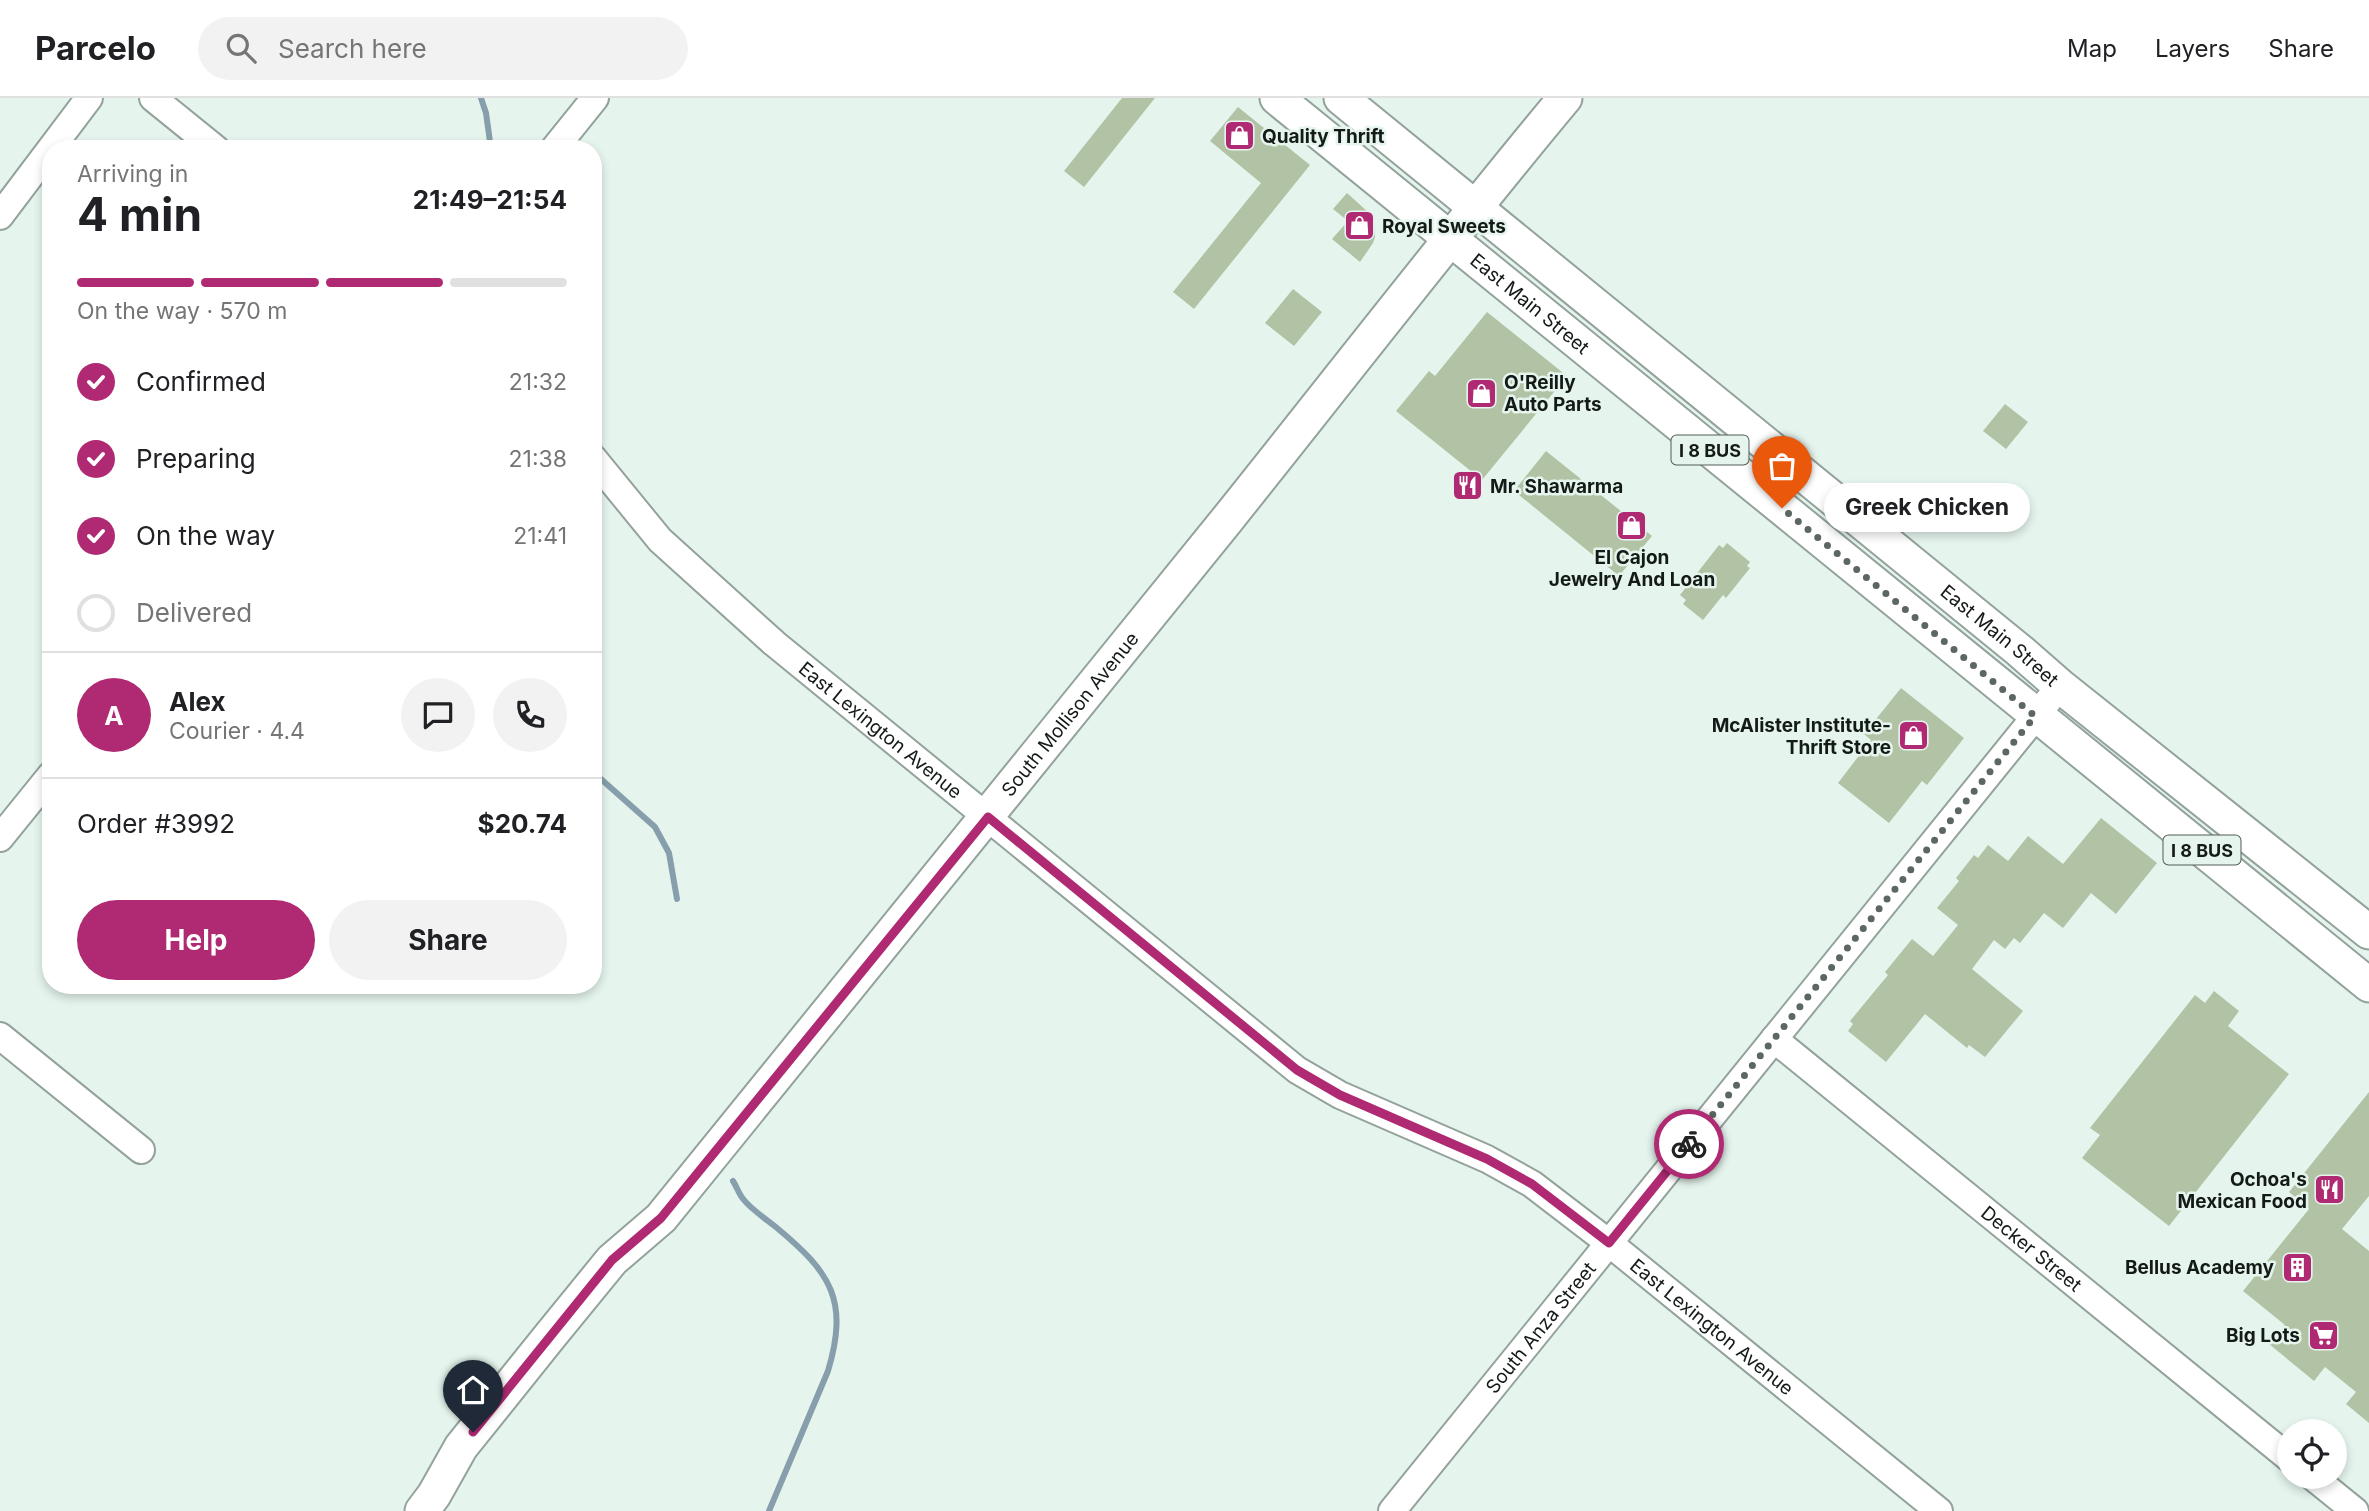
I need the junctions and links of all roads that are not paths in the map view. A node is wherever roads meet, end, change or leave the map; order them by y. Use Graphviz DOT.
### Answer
graph roads {
  1 [pos="89,98"];
  2 [pos="153,98"];
  3 [pos="595,98"];
  4 [pos="1277,98"];
  5 [pos="1341,98"];
  6 [pos="1565,98"];
  7 [pos="57,140"];
  8 [pos="205,140"];
  9 [pos="561,140"];
  10 [pos="42,160"];
  11 [pos="1475,206"];
  12 [pos="0,216"];
  13 [pos="1450,237"];
  14 [pos="602,469"];
  15 [pos="2060,686"];
  16 [pos="2035,716"];
  17 [pos="42,786"];
  18 [pos="988,817"];
  19 [pos="0,838"];
  20 [pos="2369,932"];
  21 [pos="2369,985"];
  22 [pos="0,1036"];
  23 [pos="1774,1039"];
  24 [pos="141,1150"];
  25 [pos="1609,1243"];
  26 [pos="2277,1448"];
  27 [pos="2328,1489"];
  28 [pos="422,1511"];
  29 [pos="1392,1511"];
  30 [pos="1939,1511"];
  31 [pos="2355,1511"];
  1 -- 7 [label="street"];
  2 -- 8 [label="street"];
  3 -- 9 [label="street"];
  4 -- 13 [label="main road, East Main Street / I 8 BUS"];
  5 -- 11 [label="main road, East Main Street / I 8 BUS"];
  6 -- 11 [label="main road, South Mollison Avenue"];
  10 -- 12 [label="street"];
  11 -- 13 [label="main road, South Mollison Avenue"];
  11 -- 15 [label="main road, East Main Street / I 8 BUS"];
  13 -- 16 [label="main road, East Main Street / I 8 BUS"];
  13 -- 18 [label="main road, South Mollison Avenue"];
  14 -- 18 [label="street, East Lexington Avenue"];
  15 -- 16 [label="street, South Anza Street"];
  15 -- 20 [label="main road, East Main Street / I 8 BUS"];
  16 -- 21 [label="main road, East Main Street / I 8 BUS"];
  16 -- 23 [label="street, South Anza Street"];
  17 -- 19 [label="street"];
  18 -- 25 [label="street, East Lexington Avenue"];
  18 -- 28 [label="main road, South Mollison Avenue"];
  22 -- 24 [label="street"];
  23 -- 25 [label="street, South Anza Street"];
  23 -- 26 [label="street, Decker Street"];
  25 -- 29 [label="street, South Anza Street"];
  25 -- 30 [label="street, East Lexington Avenue"];
  27 -- 31 [label="street"];
}
